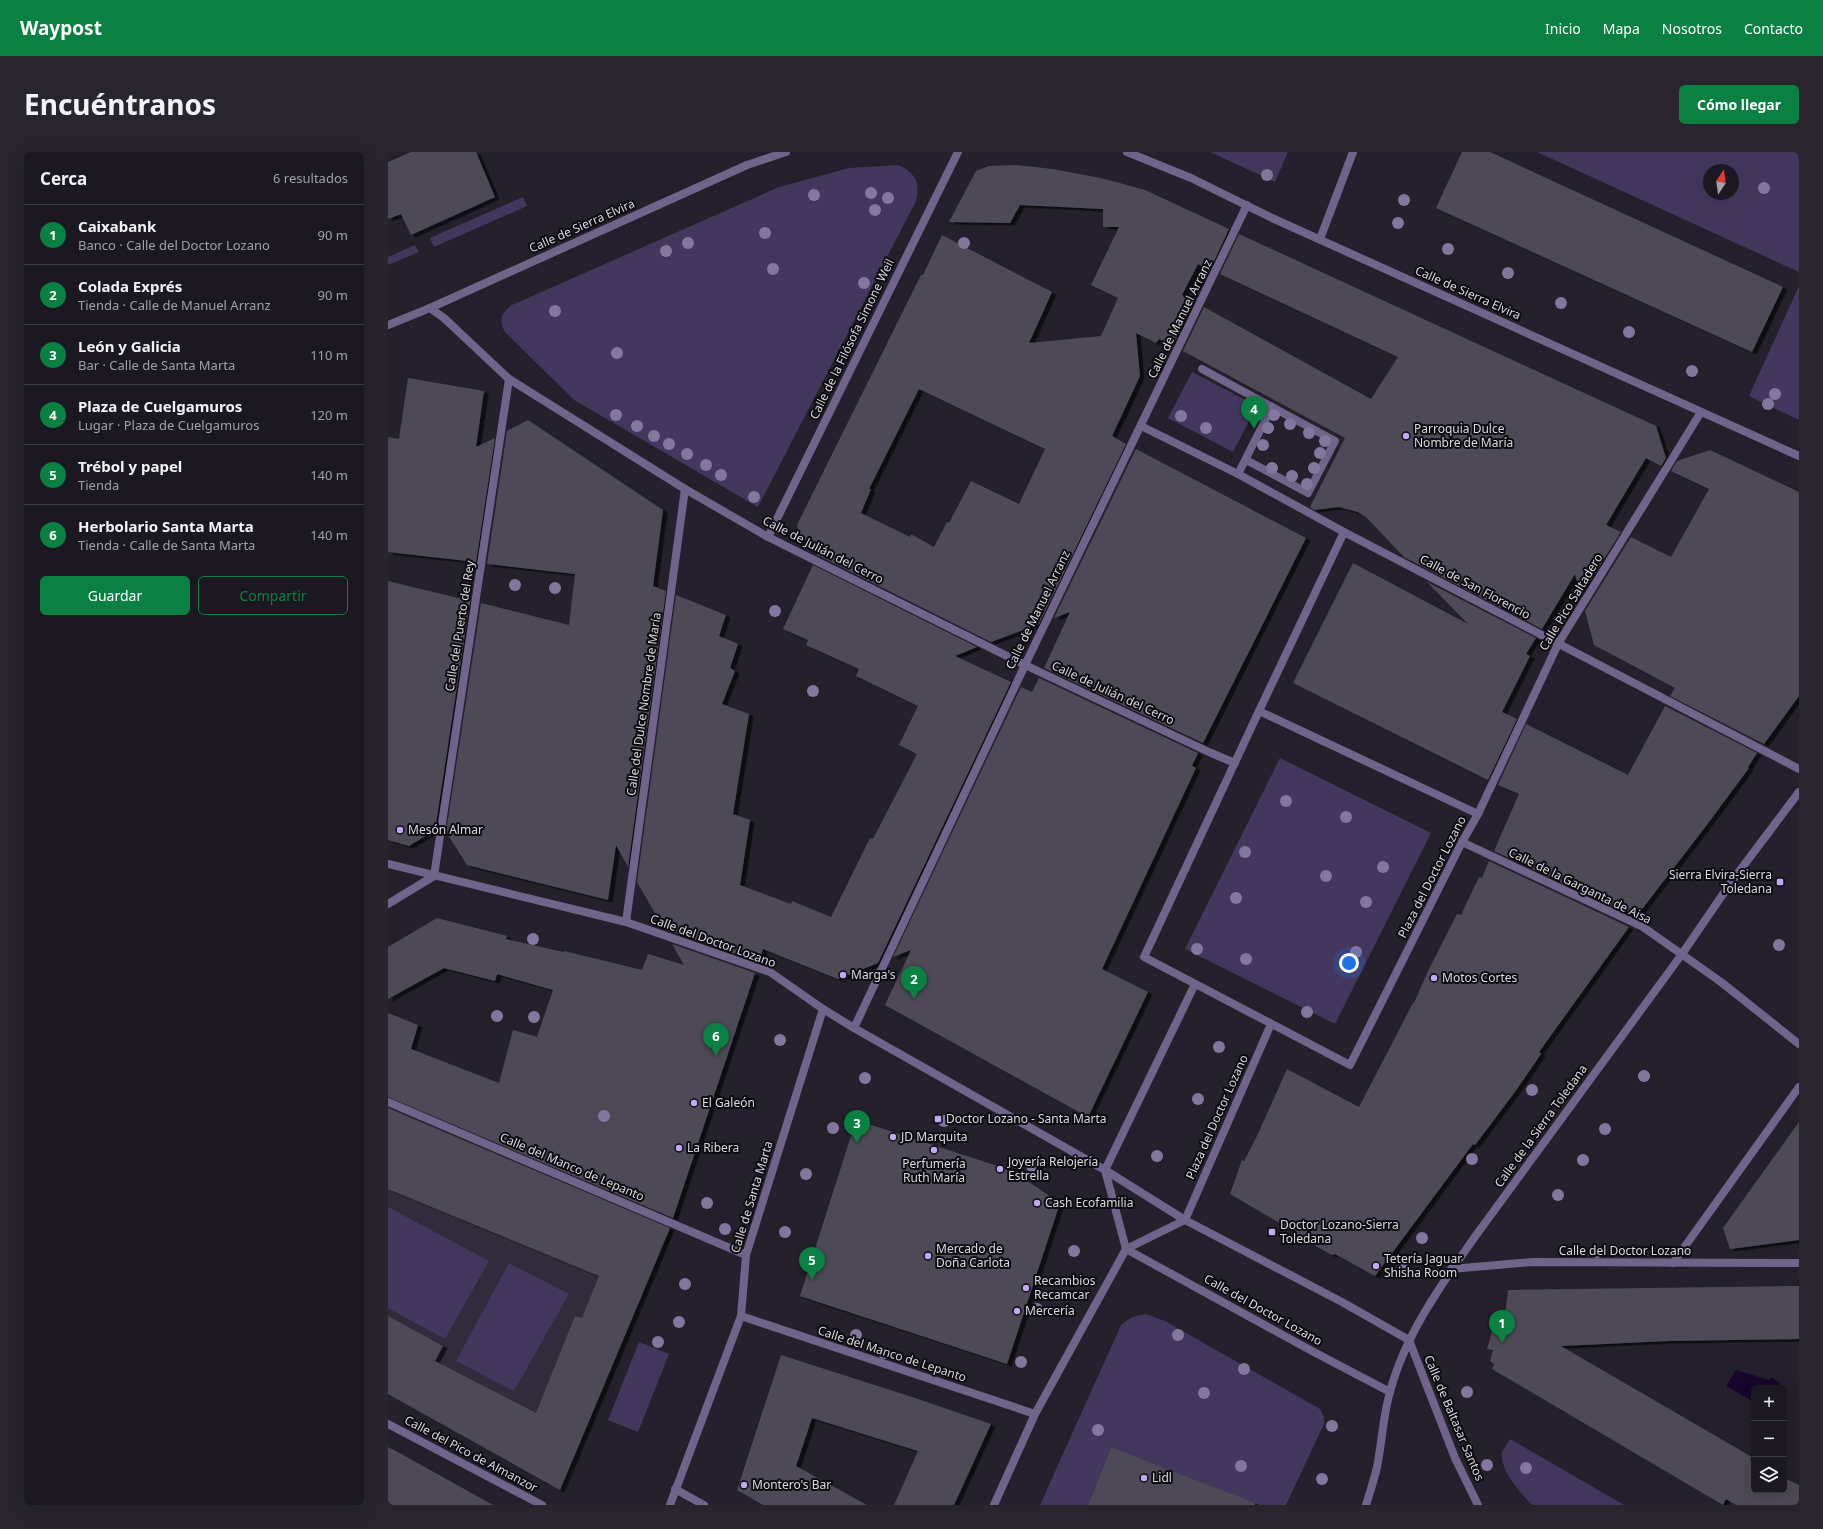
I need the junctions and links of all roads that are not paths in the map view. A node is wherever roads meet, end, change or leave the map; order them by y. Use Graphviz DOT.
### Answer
graph roads {
  1 [pos="786,152"];
  2 [pos="958,152"];
  3 [pos="1127,152"];
  4 [pos="1353,152"];
  5 [pos="1247,205"];
  6 [pos="1320,239"];
  7 [pos="430,308"];
  8 [pos="388,325"];
  9 [pos="1202,369"];
  10 [pos="509,379"];
  11 [pos="1272,407"];
  12 [pos="1701,412"];
  13 [pos="1141,426"];
  14 [pos="1799,456"];
  15 [pos="1246,460"];
  16 [pos="1238,474"];
  17 [pos="686,489"];
  18 [pos="1344,532"];
  19 [pos="768,536"];
  20 [pos="1558,644"];
  21 [pos="1025,665"];
  22 [pos="1259,711"];
  23 [pos="1236,763"];
  24 [pos="1799,769"];
  25 [pos="1799,792"];
  26 [pos="1478,814"];
  27 [pos="1462,842"];
  28 [pos="388,864"];
  29 [pos="434,876"];
  30 [pos="388,904"];
  31 [pos="626,922"];
  32 [pos="1682,954"];
  33 [pos="1195,984"];
  34 [pos="823,1009"];
  35 [pos="1271,1024"];
  36 [pos="854,1028"];
  37 [pos="1799,1044"];
  38 [pos="1799,1087"];
  39 [pos="388,1102"];
  40 [pos="1105,1170"];
  41 [pos="1185,1220"];
  42 [pos="1126,1248"];
  43 [pos="746,1255"];
  44 [pos="1799,1263"];
  45 [pos="1673,1264"];
  46 [pos="1452,1270"];
  47 [pos="742,1316"];
  48 [pos="1409,1340"];
  49 [pos="1390,1392"];
  50 [pos="1035,1414"];
  51 [pos="388,1424"];
  52 [pos="676,1489"];
  53 [pos="542,1505"];
  54 [pos="670,1505"];
  55 [pos="704,1505"];
  56 [pos="994,1505"];
  57 [pos="1366,1505"];
  58 [pos="1478,1505"];
  1 -- 7 [label="street, Calle de Sierra Elvira"];
  2 -- 19 [label="street, Calle de la Filósofa Simone Weil"];
  3 -- 5 [label="street, Calle de Sierra Elvira"];
  4 -- 6 [label="street"];
  5 -- 6 [label="street, Calle de Sierra Elvira"];
  5 -- 13 [label="street, Calle de Manuel Arranz"];
  6 -- 12 [label="street, Calle de Sierra Elvira"];
  7 -- 8 [label="street, Calle de Sierra Elvira"];
  7 -- 10 [label="street, Calle de Julián del Cerro"];
  9 -- 11 [label="street"];
  10 -- 17 [label="street, Calle de Julián del Cerro"];
  10 -- 29 [label="street, Calle del Puerto del Rey"];
  11 -- 15 [label="street"];
  11 -- 15 [label="street"];
  12 -- 14 [label="street, Calle de Sierra Elvira"];
  12 -- 20 [label="street, Calle Pico Saltadero"];
  13 -- 16 [label="street, Calle de San Florencio"];
  13 -- 21 [label="street, Calle de Manuel Arranz"];
  15 -- 16 [label="street"];
  16 -- 18 [label="street, Calle de San Florencio"];
  17 -- 19 [label="street, Calle de Julián del Cerro"];
  17 -- 31 [label="street, Calle del Dulce Nombre de María"];
  18 -- 20 [label="street, Calle de San Florencio"];
  18 -- 22 [label="street, Plaza del Doctor Lozano"];
  19 -- 21 [label="street, Calle de Julián del Cerro"];
  20 -- 24 [label="street, Calle de San Florencio"];
  20 -- 26 [label="street, Calle Pico Saltadero"];
  21 -- 23 [label="street, Calle de Julián del Cerro"];
  21 -- 36 [label="street, Calle de Manuel Arranz"];
  22 -- 23 [label="street, Plaza del Doctor Lozano"];
  22 -- 26 [label="street, Plaza del Doctor Lozano"];
  23 -- 33 [label="street, Plaza del Doctor Lozano"];
  25 -- 32 [label="street, Calle de la Sierra Toledana"];
  26 -- 27 [label="street, Plaza del Doctor Lozano"];
  27 -- 32 [label="street, Calle de la Garganta de Aisa"];
  27 -- 35 [label="street, Plaza del Doctor Lozano"];
  28 -- 29 [label="street, Calle del Doctor Lozano"];
  29 -- 30 [label="street"];
  29 -- 31 [label="street, Calle del Doctor Lozano"];
  31 -- 34 [label="street, Calle del Doctor Lozano"];
  32 -- 37 [label="street, Calle de la Garganta de Aisa"];
  32 -- 46 [label="street, Calle de la Sierra Toledana"];
  33 -- 35 [label="street, Plaza del Doctor Lozano"];
  33 -- 40 [label="street"];
  34 -- 36 [label="street, Calle del Doctor Lozano"];
  34 -- 43 [label="street, Calle de Santa Marta"];
  35 -- 41 [label="street, Plaza del Doctor Lozano"];
  36 -- 40 [label="street, Calle del Doctor Lozano"];
  38 -- 45 [label="street"];
  39 -- 43 [label="street, Calle del Manco de Lepanto"];
  40 -- 41 [label="street, Calle del Doctor Lozano"];
  40 -- 42 [label="street"];
  41 -- 42 [label="street"];
  41 -- 48 [label="street, Calle del Doctor Lozano"];
  42 -- 49 [label="street, Calle del Doctor Lozano"];
  42 -- 50 [label="street"];
  43 -- 47 [label="street, Calle de Santa Marta"];
  44 -- 45 [label="street, Calle del Doctor Lozano"];
  45 -- 46 [label="street, Calle del Doctor Lozano"];
  46 -- 48 [label="street, Calle de la Sierra Toledana"];
  47 -- 50 [label="street, Calle del Manco de Lepanto"];
  47 -- 52 [label="street, Calle de Santa Marta"];
  48 -- 49 [label="street, Calle de la Sierra Toledana"];
  48 -- 58 [label="street, Calle de Baltasar Santos"];
  49 -- 57 [label="street, Calle de la Sierra Toledana"];
  50 -- 56 [label="street"];
  51 -- 53 [label="street, Calle del Pico de Almanzor"];
  52 -- 54 [label="street, Calle de Santa Marta"];
  52 -- 55 [label="street"];
}
